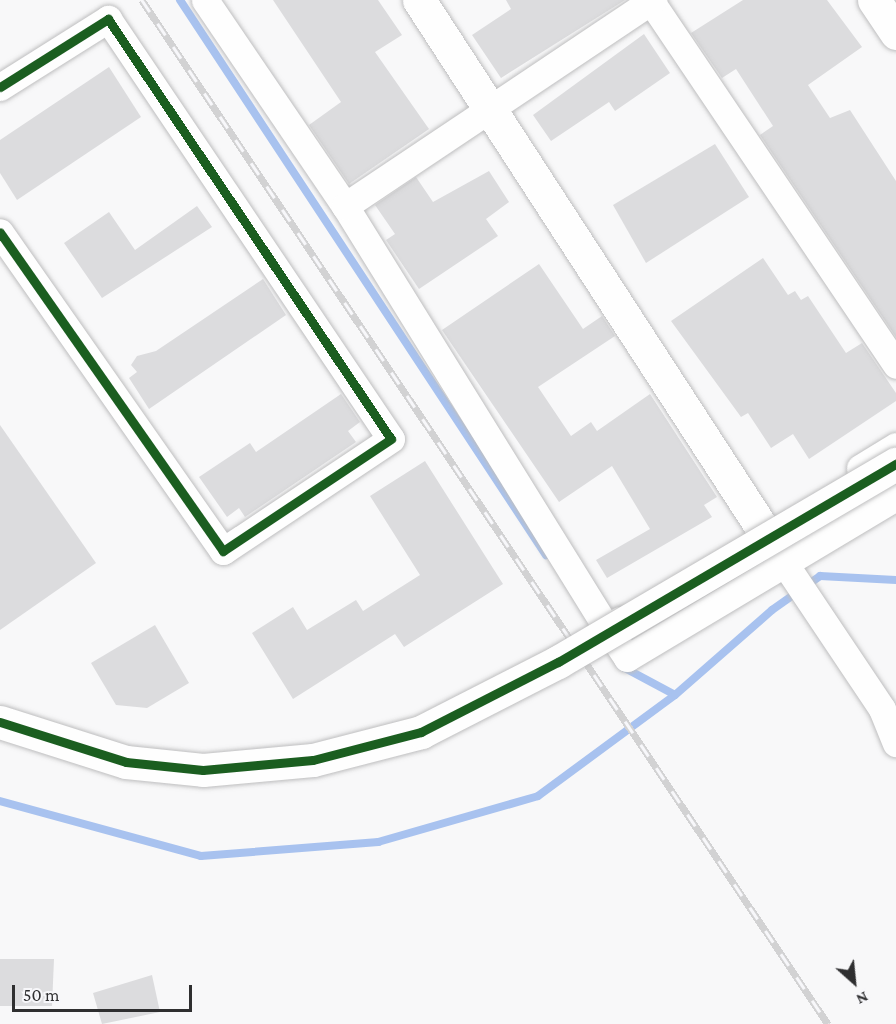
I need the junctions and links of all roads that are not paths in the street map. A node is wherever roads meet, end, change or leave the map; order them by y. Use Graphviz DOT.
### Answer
graph roads {
  1 [pos="205,0"];
  2 [pos="419,0"];
  3 [pos="652,0"];
  4 [pos="874,0"];
  5 [pos="896,33"];
  6 [pos="0,87"];
  7 [pos="490,110"];
  8 [pos="345,206"];
  9 [pos="0,232"];
  10 [pos="896,365"];
  11 [pos="896,446"];
  12 [pos="896,464"];
  13 [pos="896,497"];
  14 [pos="762,528"];
  15 [pos="786,564"];
  16 [pos="607,628"];
  17 [pos="0,722"];
  18 [pos="896,743"];
  1 -- 8 [label="street"];
  2 -- 7 [label="street"];
  3 -- 7 [label="street"];
  3 -- 10 [label="street"];
  4 -- 5 [label="street"];
  6 -- 9 [label="street"];
  7 -- 8 [label="street"];
  7 -- 14 [label="street"];
  8 -- 16 [label="street"];
  11 -- 14 [label="street"];
  12 -- 17 [label="street, bridge"];
  13 -- 15 [label="street"];
  14 -- 15 [label="street"];
  14 -- 16 [label="street"];
  15 -- 16 [label="street"];
  15 -- 18 [label="street"];
}
